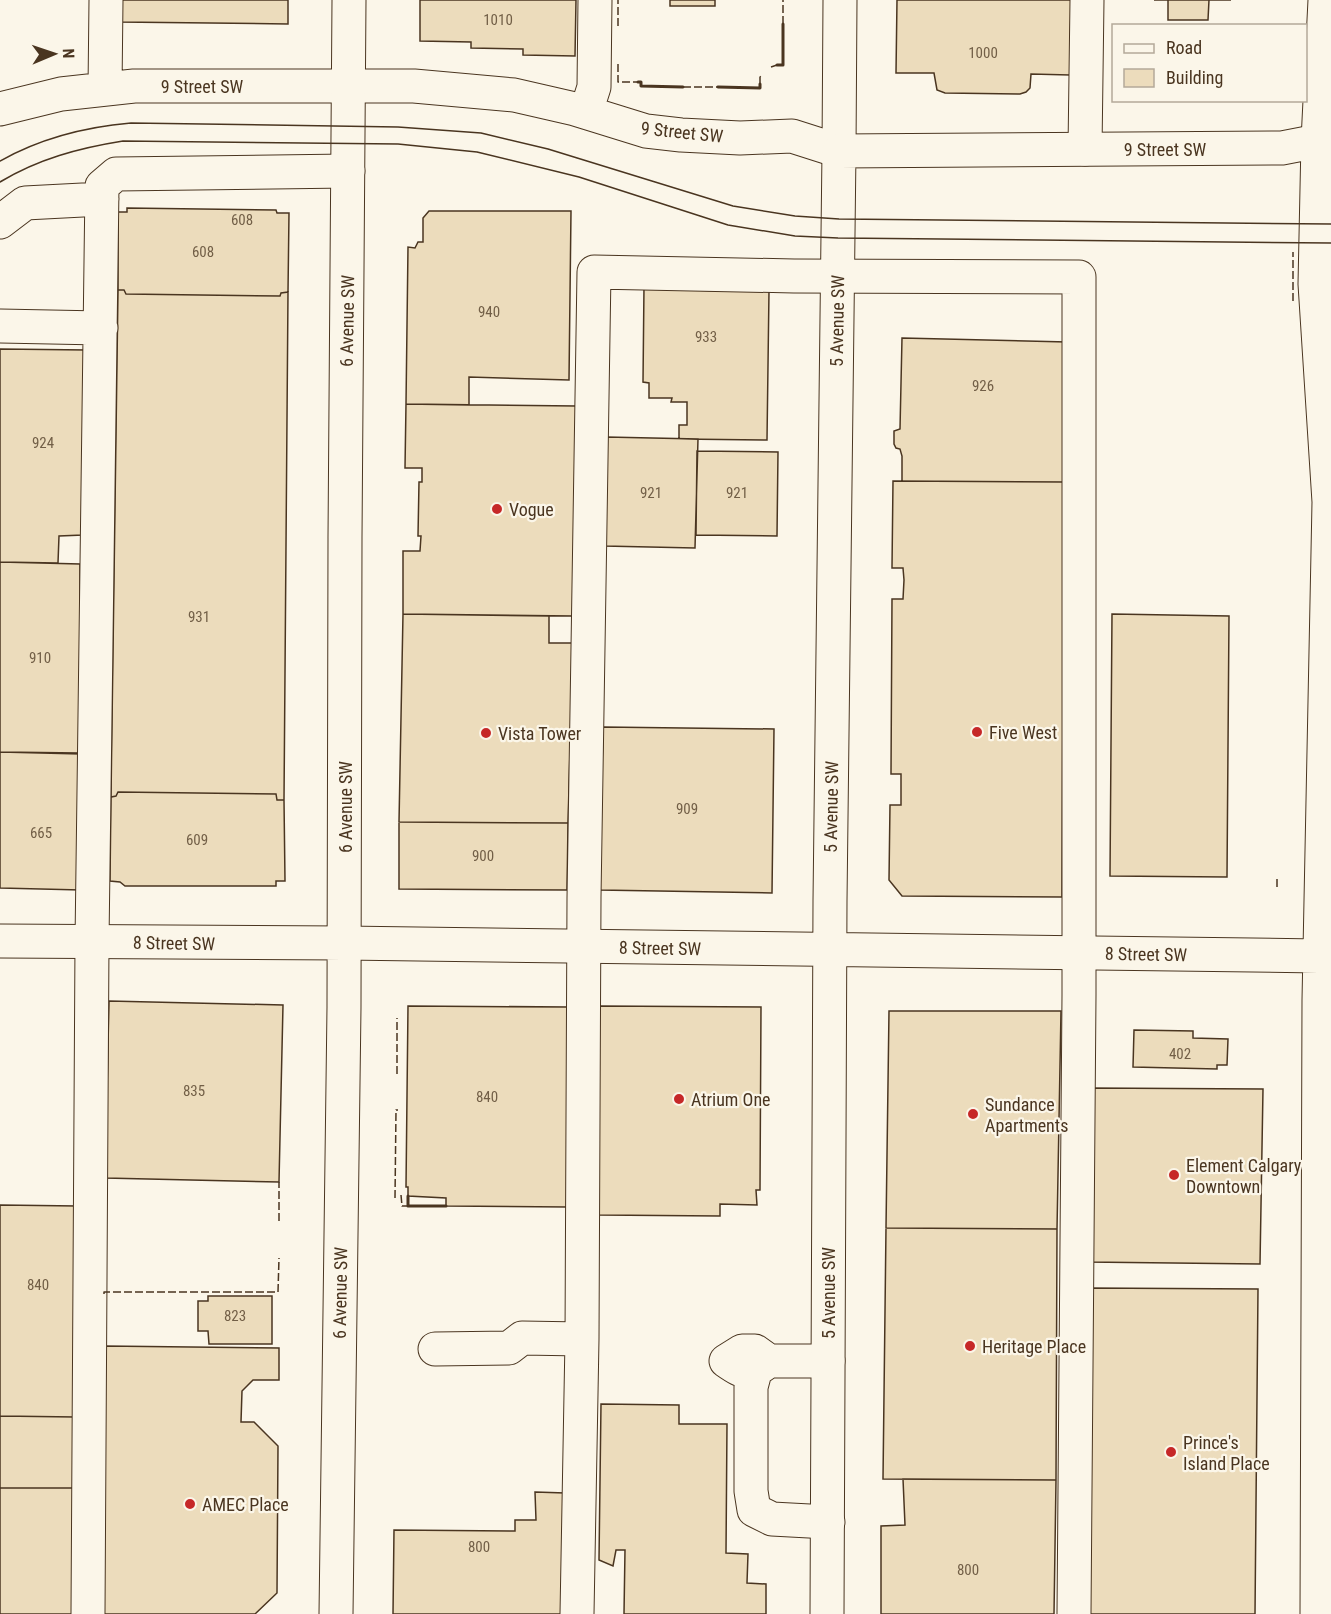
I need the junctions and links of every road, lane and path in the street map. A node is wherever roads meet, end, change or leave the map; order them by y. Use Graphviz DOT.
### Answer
graph roads {
  1 [pos="106,0"];
  2 [pos="349,0"];
  3 [pos="595,0"];
  4 [pos="840,0"];
  5 [pos="1087,0"];
  6 [pos="1325,0"];
  7 [pos="349,86"];
  8 [pos="105,89"];
  9 [pos="0,109"];
  10 [pos="586,112"];
  11 [pos="1324,138"];
  12 [pos="1085,149"];
  13 [pos="839,151"];
  14 [pos="348,171"];
  15 [pos="102,199"];
  16 [pos="0,222"];
  17 [pos="838,276"];
  18 [pos="0,326"];
  19 [pos="100,328"];
  20 [pos="1330,494"];
  21 [pos="0,941"];
  22 [pos="92,942"];
  23 [pos="344,944"];
  24 [pos="584,946"];
  25 [pos="830,951"];
  26 [pos="1079,953"];
  27 [pos="1327,956"];
  28 [pos="582,1339"];
  29 [pos="435,1348"];
  30 [pos="828,1361"];
  31 [pos="828,1522"];
  32 [pos="88,1614"];
  33 [pos="336,1614"];
  34 [pos="577,1614"];
  35 [pos="827,1614"];
  36 [pos="1074,1614"];
  37 [pos="1317,1614"];
  1 -- 8 [label="main road"];
  2 -- 7 [label="main road, 6 Avenue SW"];
  3 -- 10 [label="main road"];
  4 -- 13 [label="main road, 5 Avenue SW"];
  5 -- 12 [label="main road"];
  6 -- 11 [label="main road"];
  7 -- 8 [label="main road, 9 Street SW"];
  7 -- 10 [label="main road, 9 Street SW"];
  7 -- 14 [label="main road, 6 Avenue SW"];
  8 -- 9 [label="main road, 9 Street SW"];
  10 -- 13 [label="main road, 9 Street SW"];
  11 -- 12 [label="main road, 9 Street SW"];
  11 -- 20 [label="main road"];
  12 -- 13 [label="main road, 9 Street SW"];
  13 -- 17 [label="main road, 5 Avenue SW"];
  14 -- 15 [label="main road"];
  14 -- 23 [label="main road, 6 Avenue SW"];
  15 -- 16 [label="main road"];
  15 -- 19 [label="main road"];
  17 -- 24 [label="main road"];
  17 -- 25 [label="main road, 5 Avenue SW"];
  17 -- 26 [label="main road"];
  18 -- 19 [label="main road"];
  19 -- 22 [label="main road"];
  20 -- 27 [label="main road"];
  21 -- 22 [label="main road, 8 Street SW"];
  22 -- 23 [label="main road, 8 Street SW"];
  22 -- 32 [label="main road"];
  23 -- 24 [label="main road, 8 Street SW"];
  23 -- 33 [label="main road, 6 Avenue SW"];
  24 -- 25 [label="main road, 8 Street SW"];
  24 -- 28 [label="main road"];
  25 -- 26 [label="main road, 8 Street SW"];
  25 -- 30 [label="main road, 5 Avenue SW"];
  26 -- 27 [label="main road, 8 Street SW"];
  26 -- 36 [label="main road"];
  27 -- 37 [label="main road"];
  28 -- 29 [label="main road"];
  28 -- 34 [label="main road"];
  30 -- 31 [label="main road, 5 Avenue SW"];
  30 -- 31 [label="main road"];
  31 -- 35 [label="main road, 5 Avenue SW"];
}
